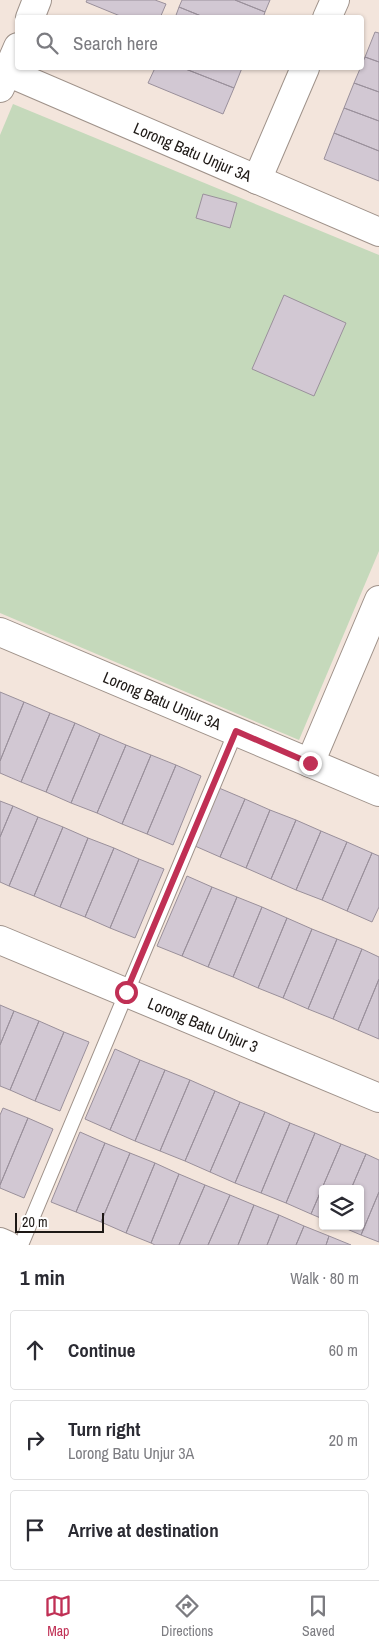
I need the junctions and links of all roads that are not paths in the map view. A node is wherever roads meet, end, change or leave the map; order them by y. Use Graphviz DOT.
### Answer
graph roads {
  1 [pos="37,0"];
  2 [pos="335,0"];
  3 [pos="31,15"];
  4 [pos="328,15"];
  5 [pos="15,54"];
  6 [pos="304,70"];
  7 [pos="3,80"];
  8 [pos="257,180"];
  9 [pos="379,232"];
  10 [pos="379,600"];
  11 [pos="0,632"];
  12 [pos="236,731"];
  13 [pos="310,763"];
  14 [pos="379,792"];
  15 [pos="0,940"];
  16 [pos="126,992"];
  17 [pos="379,1098"];
  18 [pos="0,1242"];
  19 [pos="7,1245"];
  20 [pos="21,1245"];
  1 -- 3 [label="street"];
  2 -- 4 [label="street"];
  5 -- 7 [label="street"];
  6 -- 8 [label="street"];
  7 -- 8 [label="street, Lorong Batu Unjur 3A"];
  8 -- 9 [label="street, Lorong Batu Unjur 3A"];
  10 -- 13 [label="street"];
  11 -- 12 [label="street, Lorong Batu Unjur 3A"];
  12 -- 13 [label="street, Lorong Batu Unjur 3A"];
  12 -- 16 [label="lane"];
  13 -- 14 [label="street, Lorong Batu Unjur 3A"];
  15 -- 16 [label="street, Lorong Batu Unjur 3"];
  16 -- 17 [label="street, Lorong Batu Unjur 3"];
  16 -- 20 [label="lane"];
  18 -- 19 [label="street"];
}
